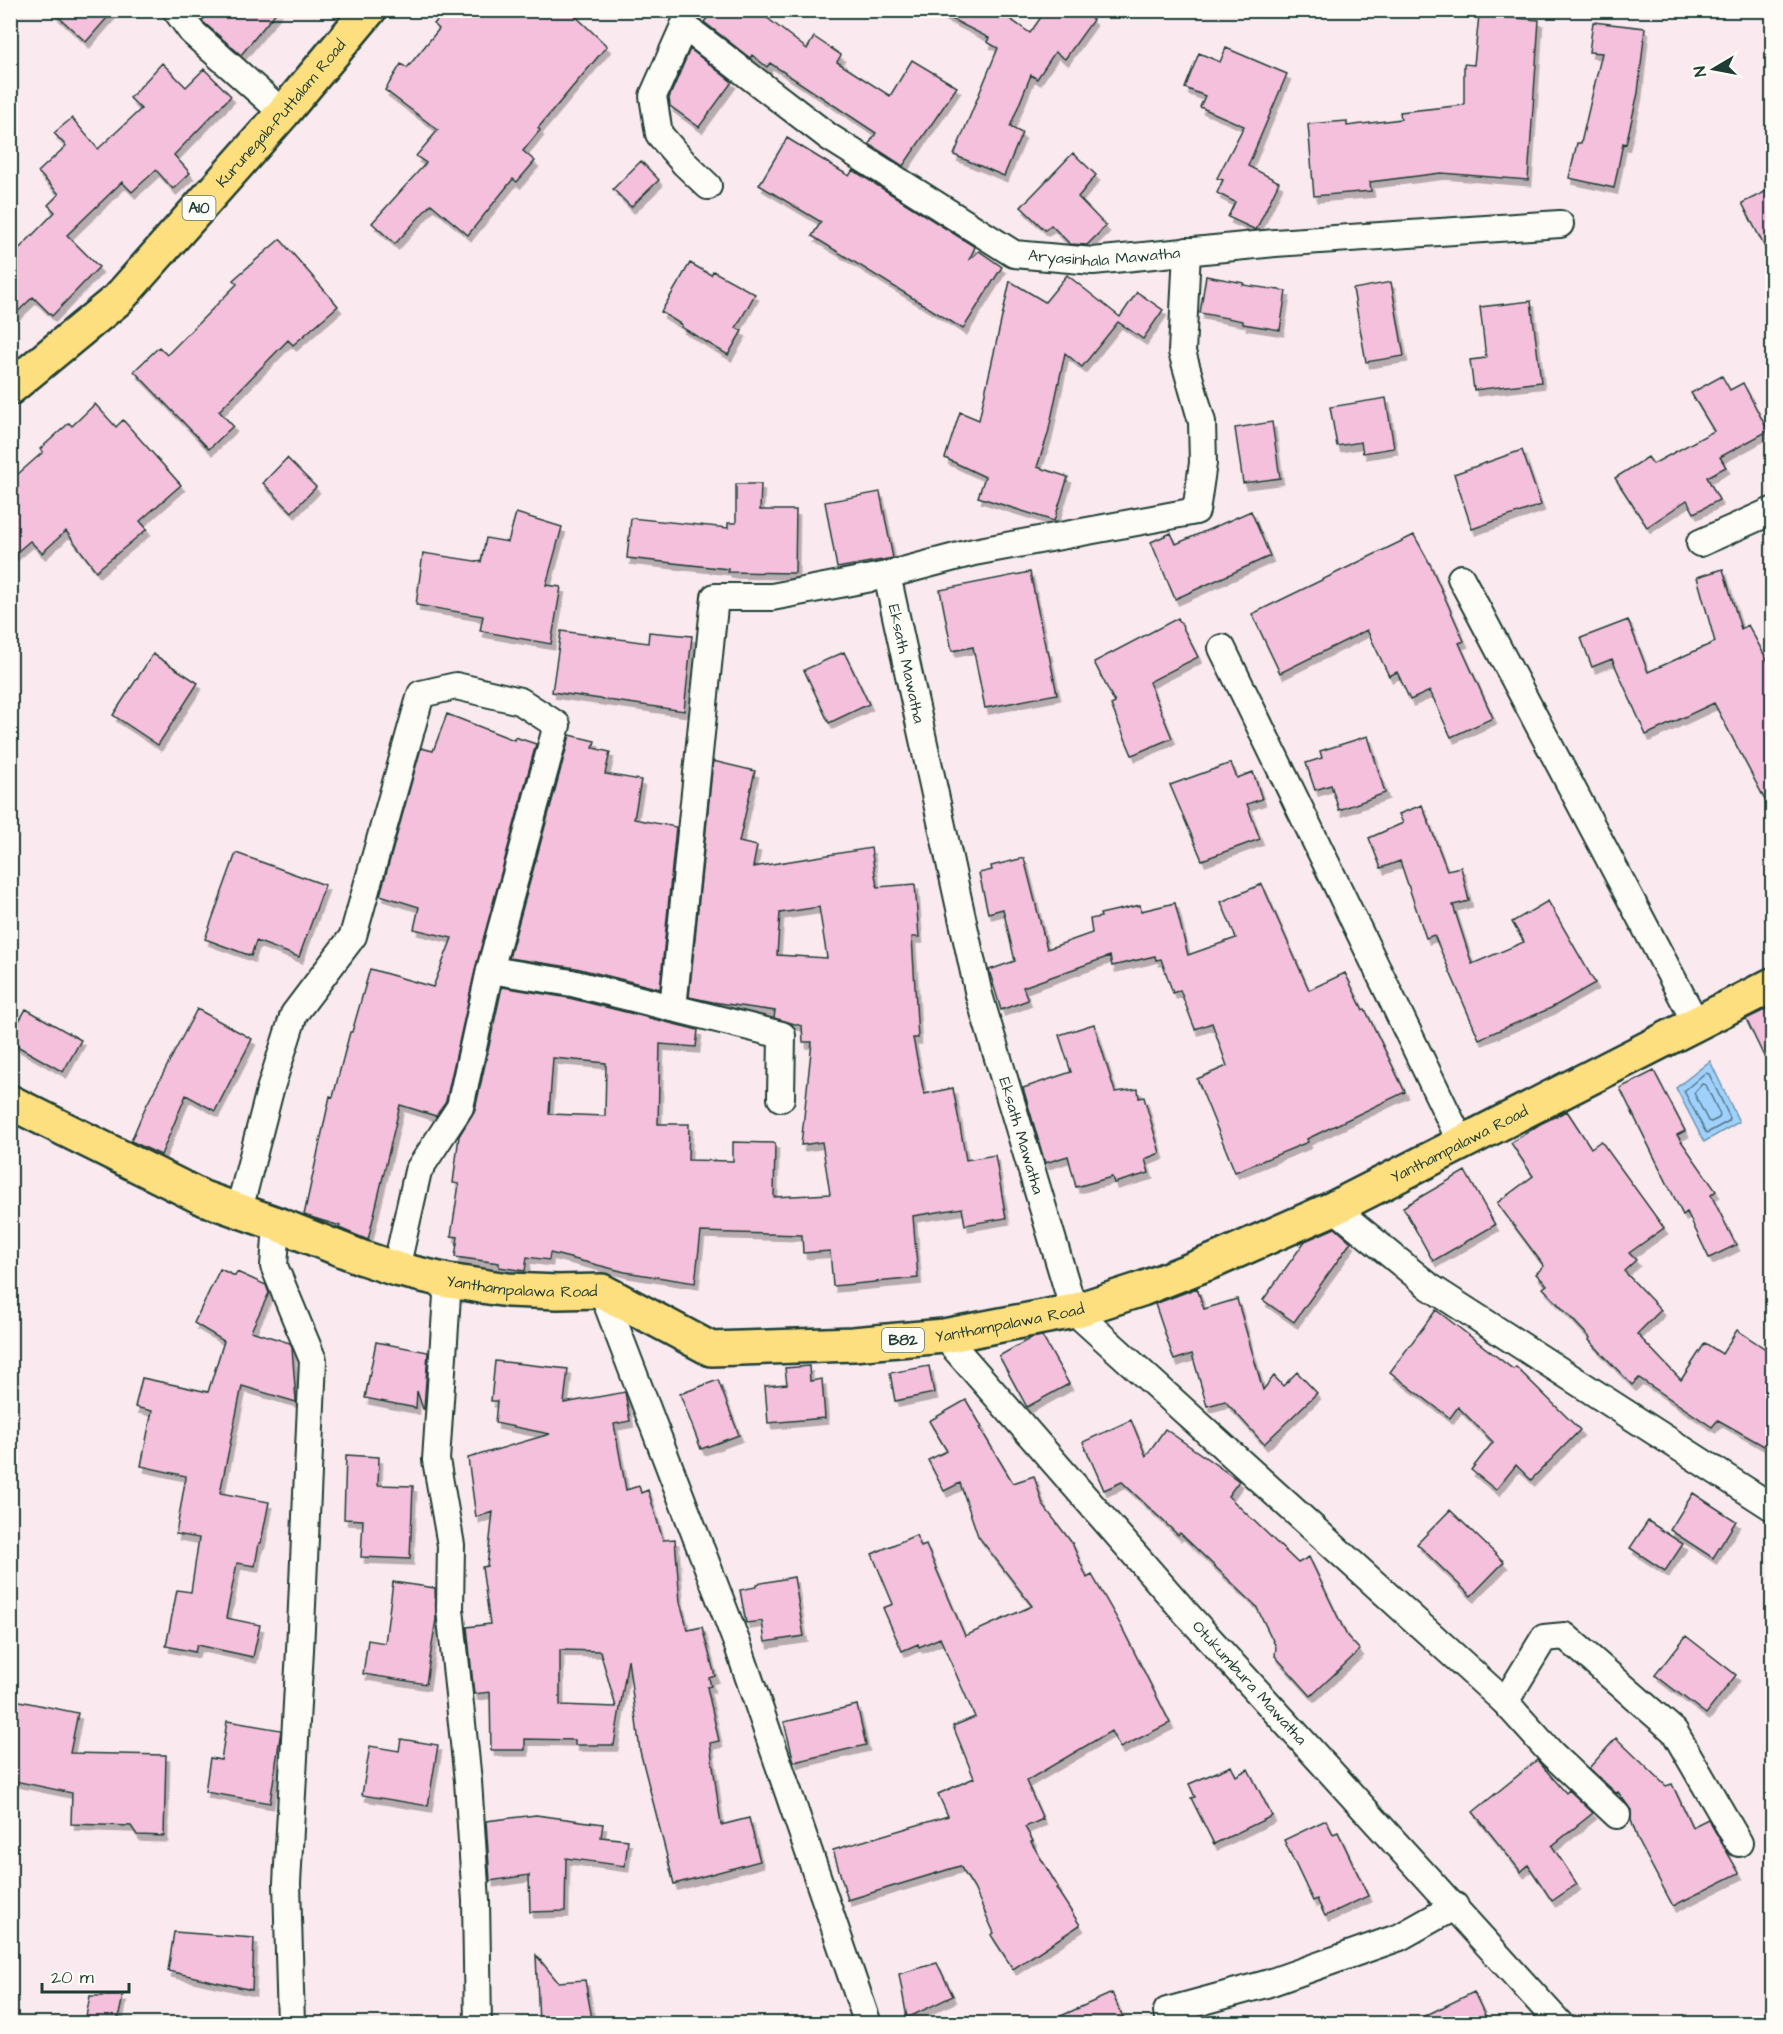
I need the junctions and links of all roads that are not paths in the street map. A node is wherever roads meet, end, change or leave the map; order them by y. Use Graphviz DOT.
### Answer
graph roads {
  1 [pos="176,10"];
  2 [pos="369,10"];
  3 [pos="682,18"];
  4 [pos="283,113"];
  5 [pos="708,186"];
  6 [pos="1560,224"];
  7 [pos="1187,251"];
  8 [pos="10,388"];
  9 [pos="1773,511"];
  10 [pos="1700,543"];
  11 [pos="887,575"];
  12 [pos="1461,578"];
  13 [pos="1222,648"];
  14 [pos="490,970"];
  15 [pos="1773,985"];
  16 [pos="673,1008"];
  17 [pos="1696,1023"];
  18 [pos="781,1098"];
  19 [pos="10,1102"];
  20 [pos="1461,1142"];
  21 [pos="1334,1208"];
  22 [pos="239,1210"];
  23 [pos="277,1224"];
  24 [pos="396,1269"];
  25 [pos="448,1281"];
  26 [pos="602,1290"];
  27 [pos="1074,1311"];
  28 [pos="944,1336"];
  29 [pos="1773,1507"];
  30 [pos="1505,1702"];
  31 [pos="1617,1815"];
  32 [pos="1739,1843"];
  33 [pos="1455,1906"];
  34 [pos="291,2024"];
  35 [pos="478,2024"];
  36 [pos="868,2024"];
  37 [pos="1168,2024"];
  38 [pos="1560,2024"];
  1 -- 4 [label="street"];
  2 -- 4 [label="main road, Kurunegala-Puttalam Road / A10"];
  3 -- 5 [label="street"];
  3 -- 7 [label="street, Aryasinhala Mawatha"];
  4 -- 8 [label="main road, Kurunegala-Puttalam Road / A10"];
  6 -- 7 [label="street, Aryasinhala Mawatha"];
  7 -- 11 [label="street"];
  9 -- 10 [label="street"];
  11 -- 16 [label="street"];
  11 -- 27 [label="street, Eksath Mawatha"];
  12 -- 17 [label="street"];
  13 -- 20 [label="street"];
  14 -- 16 [label="street"];
  14 -- 22 [label="street"];
  14 -- 24 [label="street"];
  15 -- 17 [label="main road, Yanthampalawa Road / B82"];
  16 -- 18 [label="street"];
  17 -- 20 [label="main road, Yanthampalawa Road / B82"];
  19 -- 22 [label="main road, Yanthampalawa Road"];
  20 -- 21 [label="main road, Yanthampalawa Road / B82"];
  21 -- 27 [label="main road, Yanthampalawa Road / B82"];
  21 -- 29 [label="street"];
  22 -- 23 [label="main road, Yanthampalawa Road"];
  23 -- 24 [label="main road, Yanthampalawa Road"];
  23 -- 34 [label="street"];
  24 -- 25 [label="main road, Yanthampalawa Road"];
  25 -- 26 [label="main road, Yanthampalawa Road"];
  25 -- 35 [label="street"];
  26 -- 28 [label="main road, Yanthampalawa Road / B82"];
  26 -- 36 [label="street"];
  27 -- 28 [label="main road, Yanthampalawa Road / B82"];
  27 -- 30 [label="street"];
  28 -- 33 [label="street, Otukumbura Mawatha"];
  30 -- 31 [label="street"];
  30 -- 32 [label="street"];
  33 -- 37 [label="street"];
  33 -- 38 [label="street, Otukumbura Mawatha"];
}
